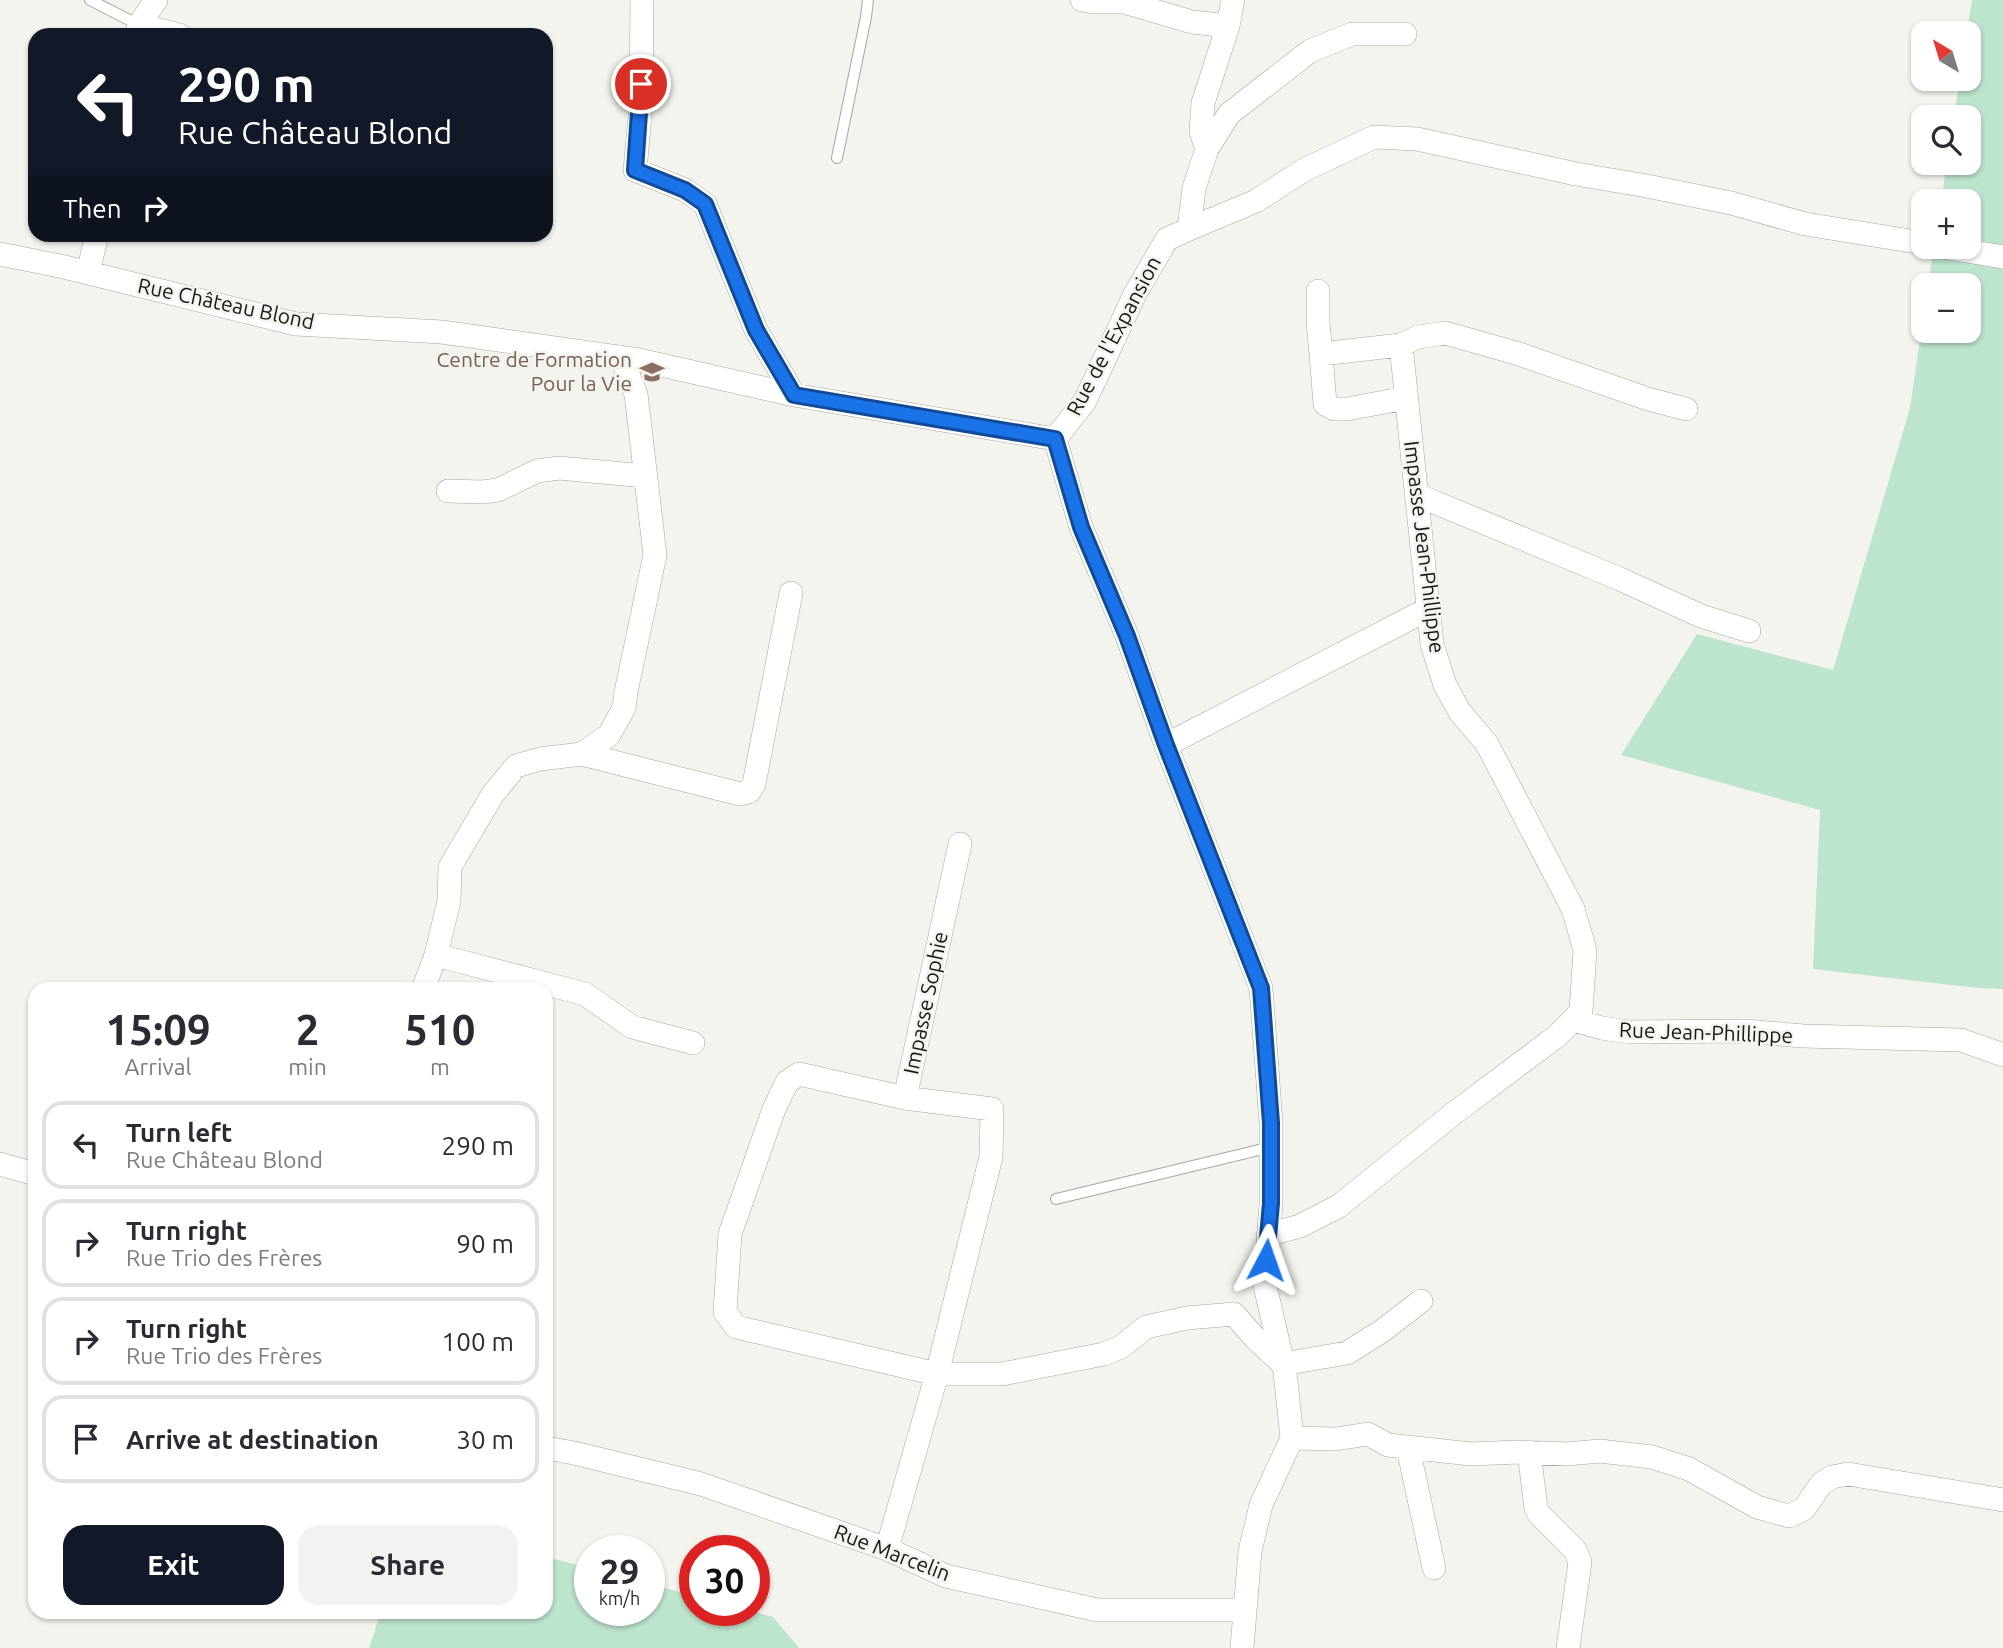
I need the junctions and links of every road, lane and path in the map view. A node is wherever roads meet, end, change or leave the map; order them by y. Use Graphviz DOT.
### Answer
graph roads {
  1 [pos="90,0"];
  2 [pos="156,0"];
  3 [pos="642,0"];
  4 [pos="868,0"];
  5 [pos="1083,0"];
  6 [pos="1233,0"];
  7 [pos="1228,26"];
  8 [pos="134,28"];
  9 [pos="138,28"];
  10 [pos="1405,34"];
  11 [pos="1207,149"];
  12 [pos="837,158"];
  13 [pos="1189,229"];
  14 [pos="1911,241"];
  15 [pos="95,242"];
  16 [pos="1981,253"];
  17 [pos="0,254"];
  18 [pos="2003,257"];
  19 [pos="88,273"];
  20 [pos="1318,291"];
  21 [pos="1401,345"];
  22 [pos="1321,354"];
  23 [pos="621,357"];
  24 [pos="794,395"];
  25 [pos="1406,398"];
  26 [pos="1686,409"];
  27 [pos="1055,439"];
  28 [pos="645,476"];
  29 [pos="448,491"];
  30 [pos="1417,495"];
  31 [pos="791,593"];
  32 [pos="1429,609"];
  33 [pos="1749,631"];
  34 [pos="1166,745"];
  35 [pos="582,754"];
  36 [pos="960,844"];
  37 [pos="436,954"];
  38 [pos="426,982"];
  39 [pos="540,982"];
  40 [pos="553,985"];
  41 [pos="1573,1020"];
  42 [pos="693,1043"];
  43 [pos="2003,1055"];
  44 [pos="905,1098"];
  45 [pos="1271,1147"];
  46 [pos="0,1164"];
  47 [pos="28,1172"];
  48 [pos="1056,1199"];
  49 [pos="1268,1235"];
  50 [pos="1420,1301"];
  51 [pos="1283,1364"];
  52 [pos="937,1374"];
  53 [pos="1292,1438"];
  54 [pos="1408,1448"];
  55 [pos="553,1449"];
  56 [pos="1529,1452"];
  57 [pos="2003,1500"];
  58 [pos="887,1549"];
  59 [pos="1434,1569"];
  60 [pos="1245,1610"];
  61 [pos="1242,1648"];
  62 [pos="1568,1648"];
  1 -- 8 [label="lane"];
  2 -- 9 [label="street"];
  3 -- 24 [label="street"];
  4 -- 12 [label="lane"];
  5 -- 7 [label="street"];
  6 -- 7 [label="street"];
  7 -- 11 [label="street"];
  10 -- 11 [label="street"];
  11 -- 13 [label="street"];
  13 -- 14 [label="street, Rue de l'Expansion"];
  13 -- 27 [label="street, Rue de l'Expansion"];
  15 -- 19 [label="street"];
  16 -- 18 [label="street"];
  17 -- 19 [label="street, Rue Château Blond"];
  19 -- 23 [label="street, Rue Château Blond"];
  20 -- 22 [label="street"];
  21 -- 22 [label="street"];
  21 -- 25 [label="street, Impasse Jean-Phillippe"];
  21 -- 26 [label="street"];
  22 -- 25 [label="street"];
  23 -- 24 [label="street, Rue Château Blond"];
  23 -- 28 [label="street"];
  24 -- 27 [label="street, Rue Château Blond"];
  25 -- 30 [label="street, Impasse Jean-Phillippe"];
  27 -- 34 [label="street"];
  28 -- 29 [label="street"];
  28 -- 35 [label="street"];
  30 -- 32 [label="street, Impasse Jean-Phillippe"];
  30 -- 33 [label="street"];
  31 -- 35 [label="street"];
  32 -- 34 [label="street"];
  32 -- 41 [label="street, Impasse Jean-Phillippe"];
  34 -- 45 [label="street"];
  35 -- 37 [label="street"];
  36 -- 44 [label="street, Impasse Sophie"];
  37 -- 38 [label="street"];
  37 -- 39 [label="street"];
  40 -- 42 [label="street"];
  41 -- 43 [label="street, Rue Jean-Phillippe"];
  41 -- 49 [label="street"];
  44 -- 52 [label="street, Impasse Sophie"];
  44 -- 52 [label="street"];
  45 -- 48 [label="lane"];
  45 -- 49 [label="street"];
  46 -- 47 [label="street"];
  49 -- 51 [label="street"];
  50 -- 51 [label="street"];
  51 -- 52 [label="street"];
  51 -- 53 [label="street"];
  52 -- 58 [label="street, Impasse Sophie"];
  53 -- 54 [label="street"];
  53 -- 60 [label="street"];
  54 -- 56 [label="street"];
  54 -- 59 [label="street"];
  55 -- 58 [label="street, Rue Marcelin"];
  56 -- 57 [label="street"];
  56 -- 62 [label="street"];
  58 -- 60 [label="street, Rue Marcelin"];
  60 -- 61 [label="street"];
}
